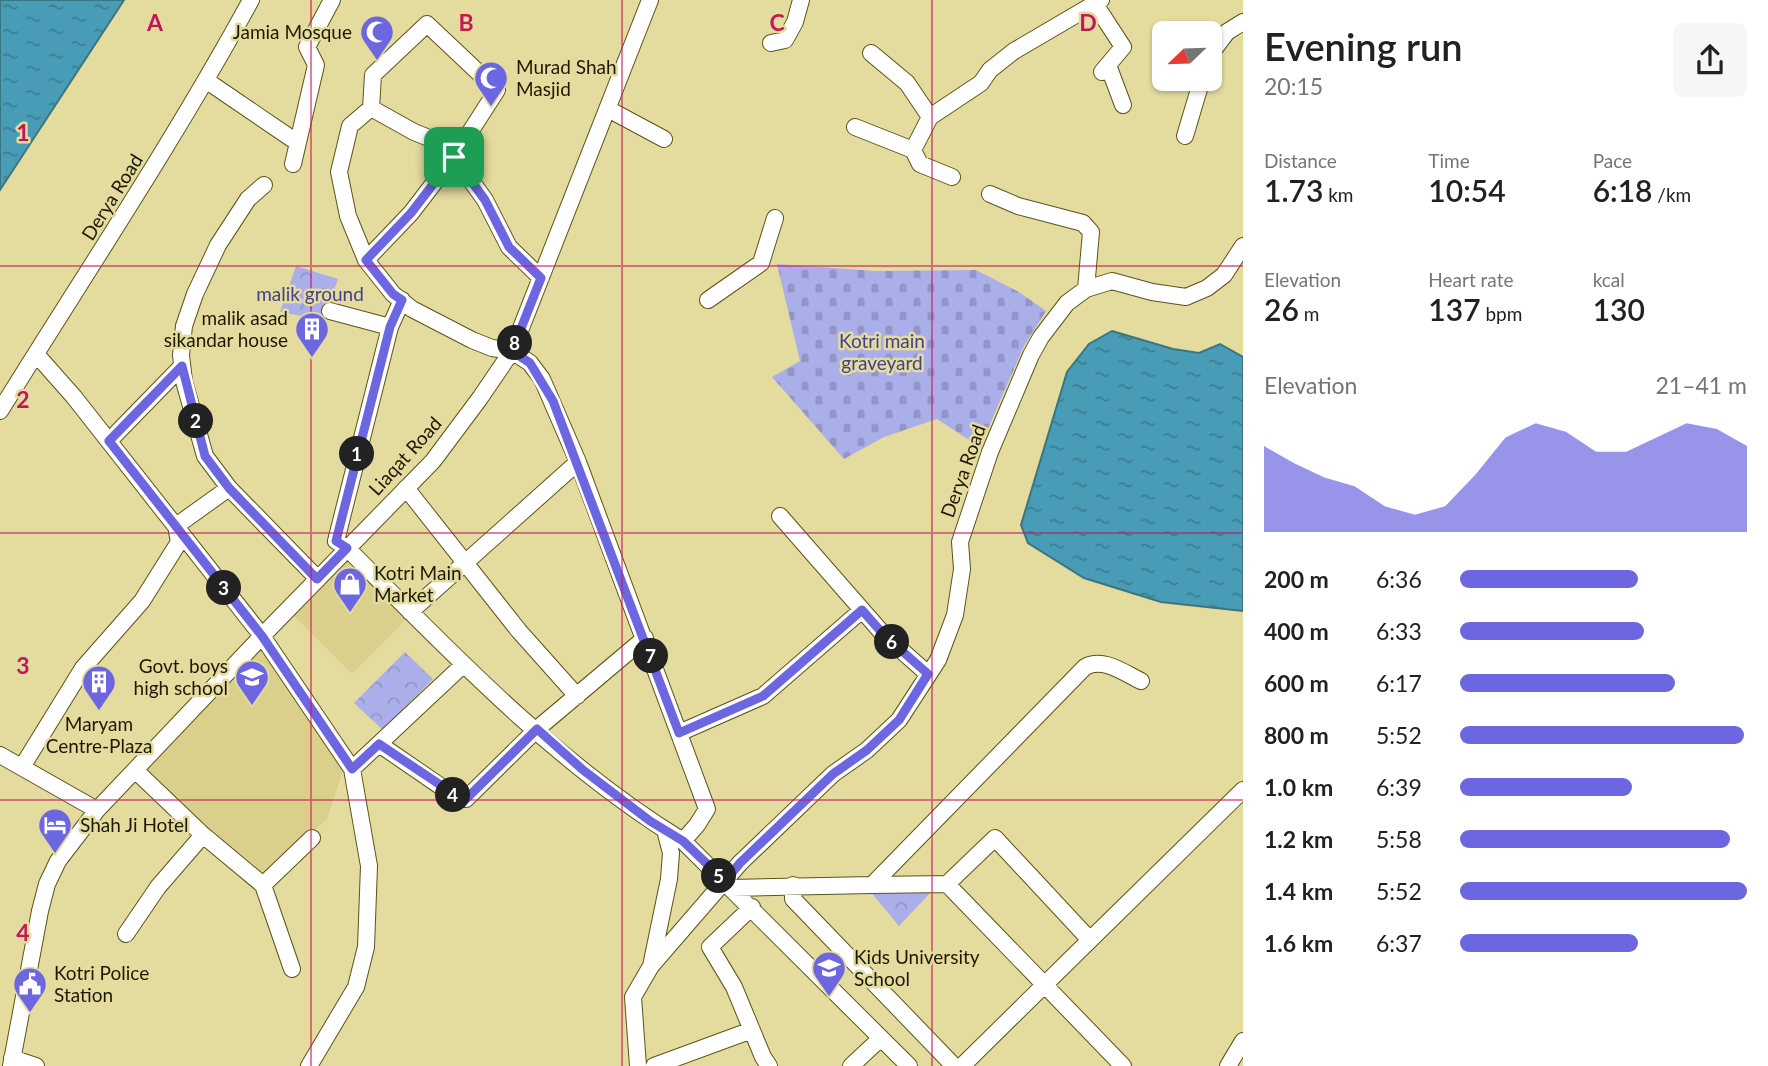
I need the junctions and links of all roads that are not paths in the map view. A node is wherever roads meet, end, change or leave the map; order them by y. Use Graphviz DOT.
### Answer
graph roads {
  1 [pos="251,0"];
  2 [pos="332,0"];
  3 [pos="650,0"];
  4 [pos="801,0"];
  5 [pos="1098,2"];
  6 [pos="1243,22"];
  7 [pos="1222,39"];
  8 [pos="771,43"];
  9 [pos="870,53"];
  10 [pos="207,81"];
  11 [pos="1198,91"];
  12 [pos="1123,105"];
  13 [pos="371,107"];
  14 [pos="608,109"];
  15 [pos="930,117"];
  16 [pos="855,127"];
  17 [pos="1185,136"];
  18 [pos="664,139"];
  19 [pos="298,143"];
  20 [pos="913,150"];
  21 [pos="454,157"];
  22 [pos="293,163"];
  23 [pos="952,177"];
  24 [pos="264,185"];
  25 [pos="990,194"];
  26 [pos="775,218"];
  27 [pos="1243,246"];
  28 [pos="366,260"];
  29 [pos="541,278"];
  30 [pos="1086,289"];
  31 [pos="402,300"];
  32 [pos="708,300"];
  33 [pos="330,311"];
  34 [pos="390,327"];
  35 [pos="512,351"];
  36 [pos="36,354"];
  37 [pos="182,366"];
  38 [pos="0,411"];
  39 [pos="109,441"];
  40 [pos="578,462"];
  41 [pos="229,488"];
  42 [pos="406,488"];
  43 [pos="780,516"];
  44 [pos="176,526"];
  45 [pos="347,548"];
  46 [pos="466,563"];
  47 [pos="317,579"];
  48 [pos="862,610"];
  49 [pos="410,612"];
  50 [pos="262,636"];
  51 [pos="645,638"];
  52 [pos="463,665"];
  53 [pos="928,674"];
  54 [pos="1141,681"];
  55 [pos="577,696"];
  56 [pos="537,729"];
  57 [pos="679,733"];
  58 [pos="379,744"];
  59 [pos="0,755"];
  60 [pos="22,767"];
  61 [pos="352,769"];
  62 [pos="136,771"];
  63 [pos="1243,790"];
  64 [pos="97,810"];
  65 [pos="666,830"];
  66 [pos="203,835"];
  67 [pos="312,838"];
  68 [pos="683,841"];
  69 [pos="947,884"];
  70 [pos="263,885"];
  71 [pos="728,885"];
  72 [pos="793,885"];
  73 [pos="873,885"];
  74 [pos="752,907"];
  75 [pos="126,934"];
  76 [pos="1090,940"];
  77 [pos="651,966"];
  78 [pos="292,969"];
  79 [pos="1043,986"];
  80 [pos="752,1030"];
  81 [pos="881,1038"];
  82 [pos="1243,1041"];
  83 [pos="11,1062"];
  84 [pos="36,1066"];
  85 [pos="309,1066"];
  86 [pos="638,1066"];
  87 [pos="654,1066"];
  88 [pos="769,1066"];
  89 [pos="851,1066"];
  90 [pos="909,1066"];
  91 [pos="954,1066"];
  92 [pos="962,1066"];
  93 [pos="1123,1066"];
  94 [pos="1228,1066"];
  1 -- 10 [label="street, Derya Road"];
  2 -- 19 [label="street"];
  3 -- 14 [label="street, Liaqat Road"];
  4 -- 8 [label="street"];
  5 -- 12 [label="street"];
  5 -- 15 [label="street"];
  6 -- 7 [label="street"];
  9 -- 15 [label="street"];
  10 -- 19 [label="street"];
  10 -- 36 [label="street, Derya Road"];
  11 -- 17 [label="street"];
  13 -- 21 [label="street"];
  13 -- 21 [label="street"];
  13 -- 28 [label="street"];
  14 -- 18 [label="street"];
  14 -- 29 [label="street, Liaqat Road"];
  15 -- 20 [label="street"];
  16 -- 20 [label="street"];
  19 -- 22 [label="street"];
  20 -- 23 [label="street"];
  21 -- 28 [label="street"];
  21 -- 29 [label="street"];
  24 -- 37 [label="street"];
  25 -- 30 [label="street"];
  26 -- 32 [label="street"];
  27 -- 30 [label="street"];
  28 -- 31 [label="street"];
  29 -- 35 [label="street, Liaqat Road"];
  30 -- 53 [label="street, Derya Road"];
  31 -- 34 [label="street"];
  31 -- 35 [label="street"];
  33 -- 34 [label="street"];
  34 -- 45 [label="street"];
  35 -- 40 [label="street"];
  35 -- 42 [label="street, Liaqat Road"];
  36 -- 38 [label="street, Derya Road"];
  36 -- 39 [label="street"];
  37 -- 39 [label="street"];
  37 -- 41 [label="street"];
  39 -- 44 [label="street"];
  40 -- 46 [label="street"];
  40 -- 51 [label="street"];
  41 -- 44 [label="street"];
  41 -- 47 [label="street"];
  42 -- 45 [label="street, Liaqat Road"];
  42 -- 46 [label="street"];
  43 -- 48 [label="street"];
  44 -- 50 [label="street"];
  44 -- 60 [label="street"];
  45 -- 47 [label="street, Liaqat Road"];
  45 -- 49 [label="street"];
  46 -- 49 [label="street"];
  46 -- 55 [label="street"];
  47 -- 50 [label="street, Liaqat Road"];
  48 -- 53 [label="street"];
  48 -- 57 [label="street"];
  49 -- 52 [label="street"];
  50 -- 61 [label="street"];
  50 -- 62 [label="street, Liaqat Road"];
  51 -- 55 [label="street"];
  51 -- 57 [label="street"];
  52 -- 56 [label="street"];
  52 -- 58 [label="street"];
  53 -- 71 [label="street, Derya Road"];
  54 -- 73 [label="street"];
  55 -- 56 [label="street"];
  56 -- 58 [label="street"];
  56 -- 65 [label="street"];
  57 -- 68 [label="street"];
  58 -- 61 [label="street"];
  59 -- 60 [label="street"];
  60 -- 64 [label="street"];
  61 -- 85 [label="street"];
  62 -- 64 [label="street, Liaqat Road"];
  62 -- 66 [label="street"];
  63 -- 76 [label="street"];
  64 -- 83 [label="street, Liaqat Road"];
  65 -- 68 [label="street"];
  65 -- 77 [label="street"];
  66 -- 70 [label="street"];
  66 -- 75 [label="street"];
  67 -- 70 [label="street"];
  68 -- 71 [label="street"];
  69 -- 73 [label="street"];
  69 -- 76 [label="street"];
  69 -- 79 [label="street"];
  70 -- 78 [label="street"];
  71 -- 72 [label="street"];
  71 -- 74 [label="street"];
  71 -- 77 [label="street, Derya Road"];
  72 -- 73 [label="street"];
  72 -- 91 [label="street"];
  74 -- 80 [label="street"];
  74 -- 81 [label="street"];
  76 -- 79 [label="street"];
  77 -- 86 [label="street"];
  79 -- 92 [label="street"];
  79 -- 93 [label="street"];
  80 -- 87 [label="street"];
  80 -- 88 [label="street"];
  81 -- 89 [label="street"];
  81 -- 90 [label="street"];
  82 -- 94 [label="street"];
  83 -- 84 [label="street"];
}
